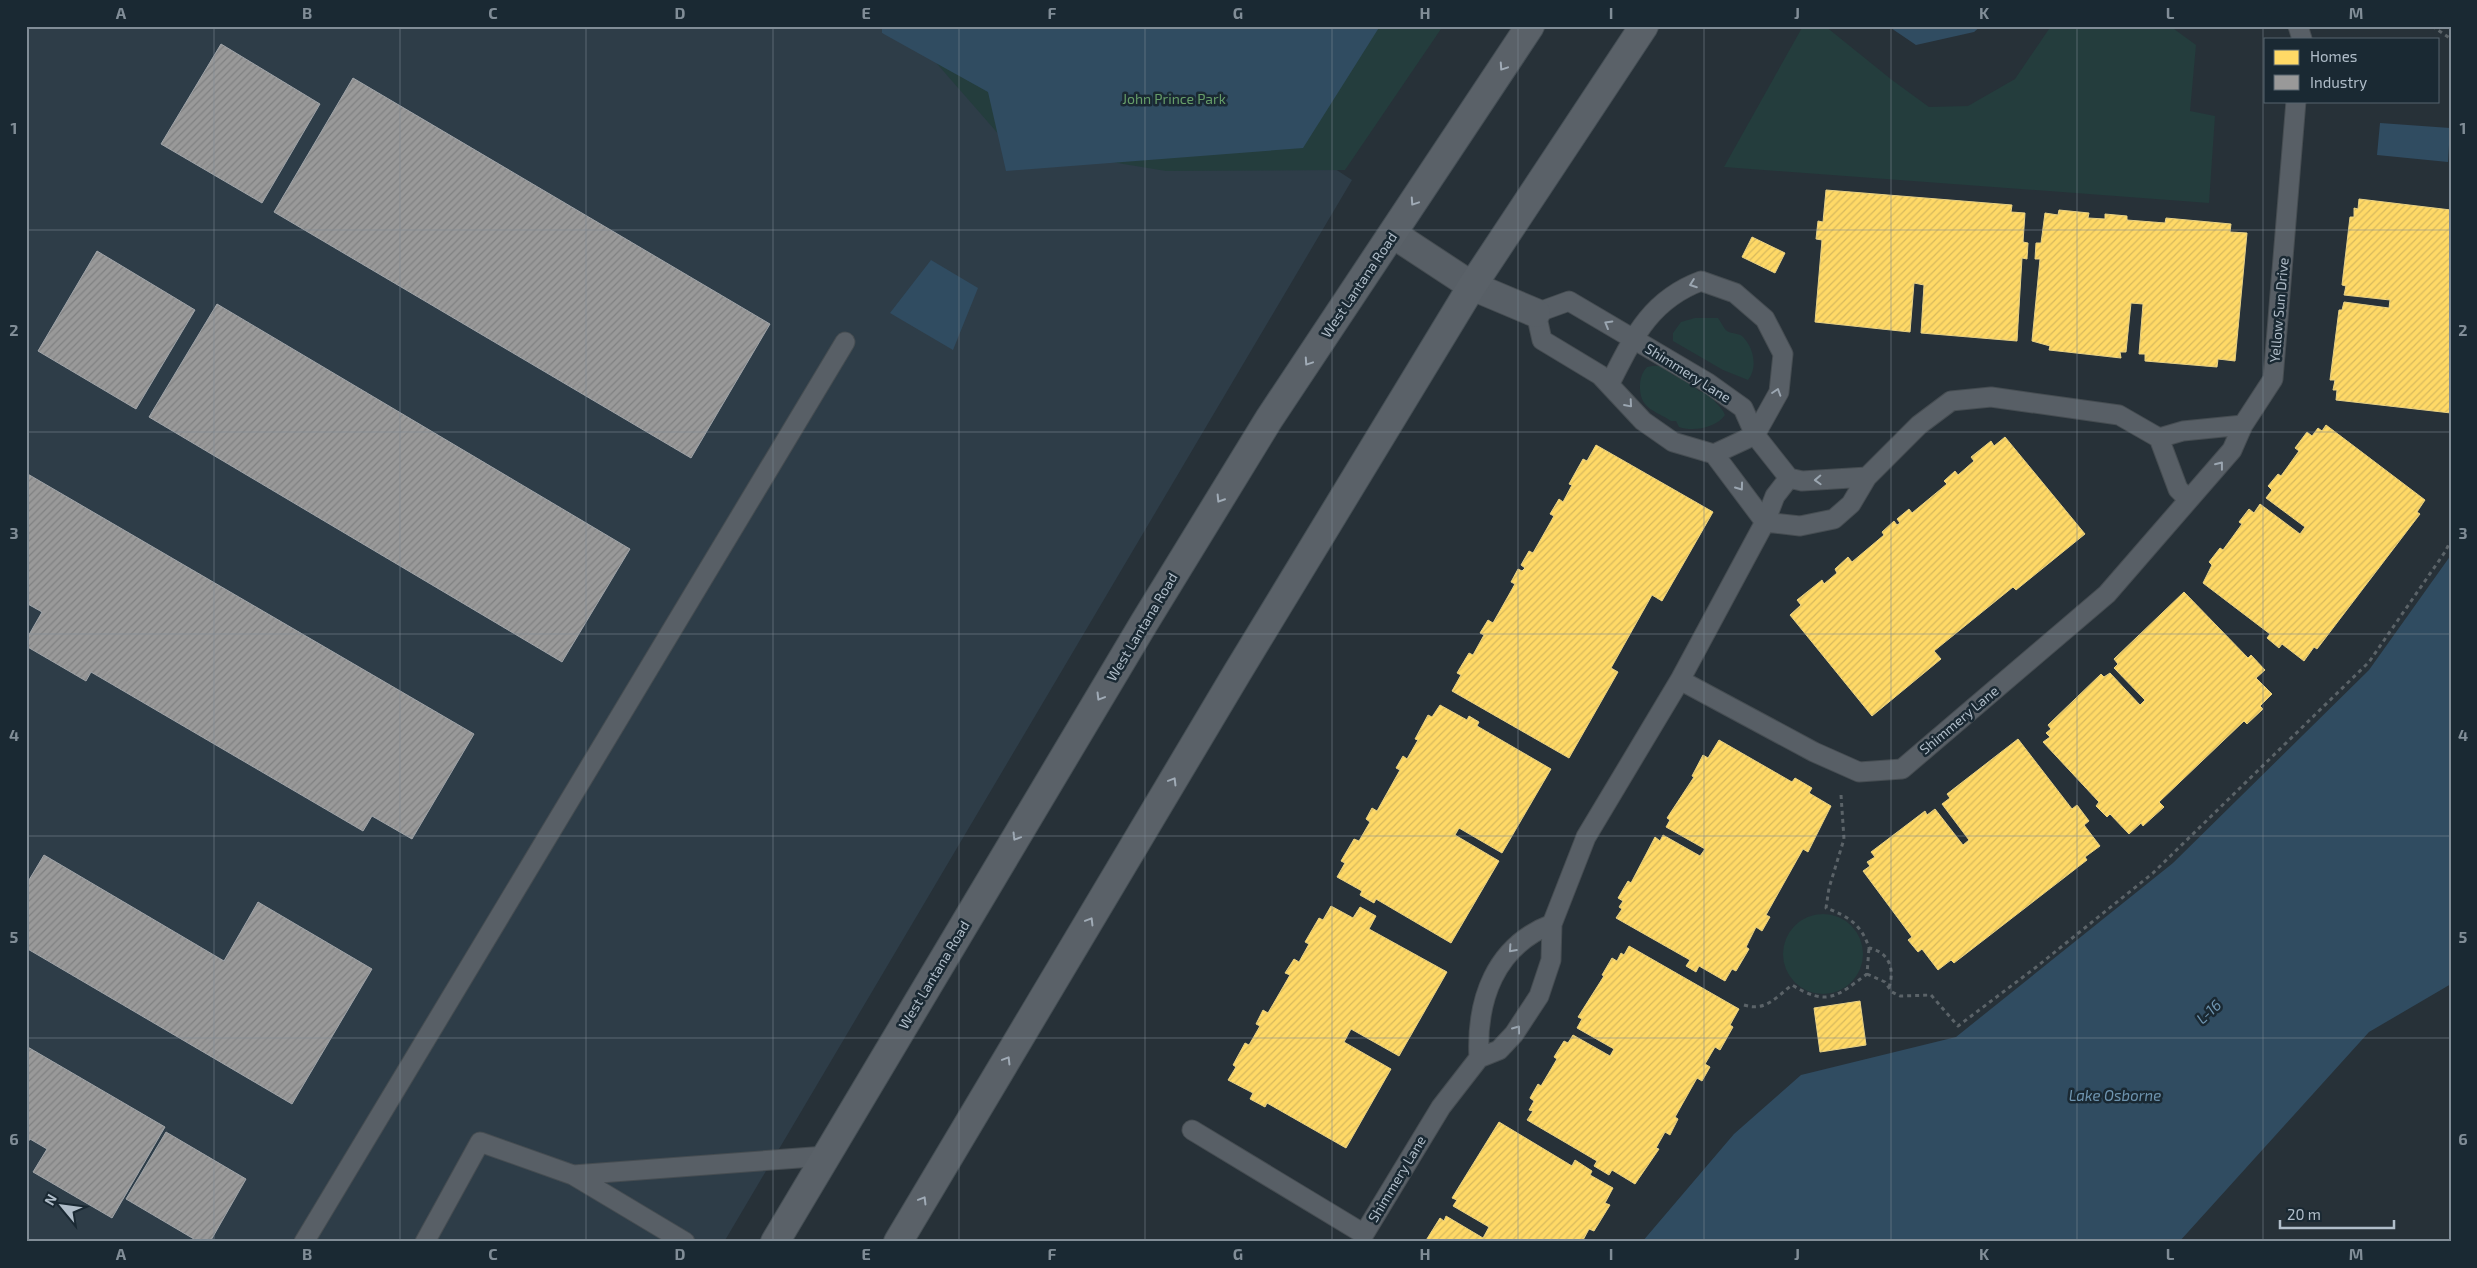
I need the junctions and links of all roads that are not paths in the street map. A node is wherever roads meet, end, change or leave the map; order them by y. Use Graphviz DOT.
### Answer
graph roads {
  1 [pos="1530,26"];
  2 [pos="1644,26"];
  3 [pos="2298,26"];
  4 [pos="2302,38"];
  5 [pos="2296,102"];
  6 [pos="1393,234"];
  7 [pos="1472,286"];
  8 [pos="1536,313"];
  9 [pos="1633,338"];
  10 [pos="844,342"];
  11 [pos="1610,383"];
  12 [pos="2243,425"];
  13 [pos="1755,435"];
  14 [pos="2159,438"];
  15 [pos="1714,454"];
  16 [pos="1789,478"];
  17 [pos="1867,478"];
  18 [pos="2188,499"];
  19 [pos="1765,522"];
  20 [pos="1680,680"];
  21 [pos="1552,924"];
  22 [pos="1479,1058"];
  23 [pos="1192,1130"];
  24 [pos="826,1156"];
  25 [pos="573,1175"];
  26 [pos="304,1242"];
  27 [pos="425,1242"];
  28 [pos="685,1242"];
  29 [pos="775,1242"];
  30 [pos="898,1242"];
  1 -- 6 [label="main road, West Lantana Road, one-way"];
  2 -- 7 [label="main road"];
  3 -- 4 [label="lane"];
  5 -- 12 [label="lane, Yellow Sun Drive"];
  6 -- 7 [label="street"];
  6 -- 24 [label="main road, West Lantana Road, one-way"];
  7 -- 8 [label="street"];
  30 -- 7 [label="main road, one-way"];
  9 -- 8 [label="lane, Shimmery Lane, one-way"];
  8 -- 11 [label="lane"];
  9 -- 11 [label="lane"];
  9 -- 13 [label="lane, Shimmery Lane"];
  13 -- 9 [label="lane, Shimmery Lane, one-way"];
  10 -- 26 [label="lane"];
  11 -- 15 [label="lane, one-way"];
  12 -- 14 [label="lane"];
  18 -- 12 [label="lane, Shimmery Lane, one-way"];
  13 -- 15 [label="lane"];
  13 -- 16 [label="lane, Shimmery Lane"];
  14 -- 17 [label="lane"];
  14 -- 18 [label="lane"];
  15 -- 19 [label="lane, one-way"];
  17 -- 16 [label="lane, one-way"];
  16 -- 19 [label="lane, Shimmery Lane"];
  17 -- 19 [label="lane"];
  18 -- 20 [label="lane, Shimmery Lane"];
  19 -- 20 [label="lane, Shimmery Lane"];
  20 -- 21 [label="lane, Shimmery Lane"];
  22 -- 21 [label="lane, Shimmery Lane, one-way"];
  21 -- 22 [label="lane, one-way"];
  22 -- 23 [label="lane, Shimmery Lane"];
  24 -- 25 [label="lane"];
  24 -- 29 [label="main road, West Lantana Road"];
  25 -- 27 [label="lane"];
  25 -- 28 [label="lane"];
}
